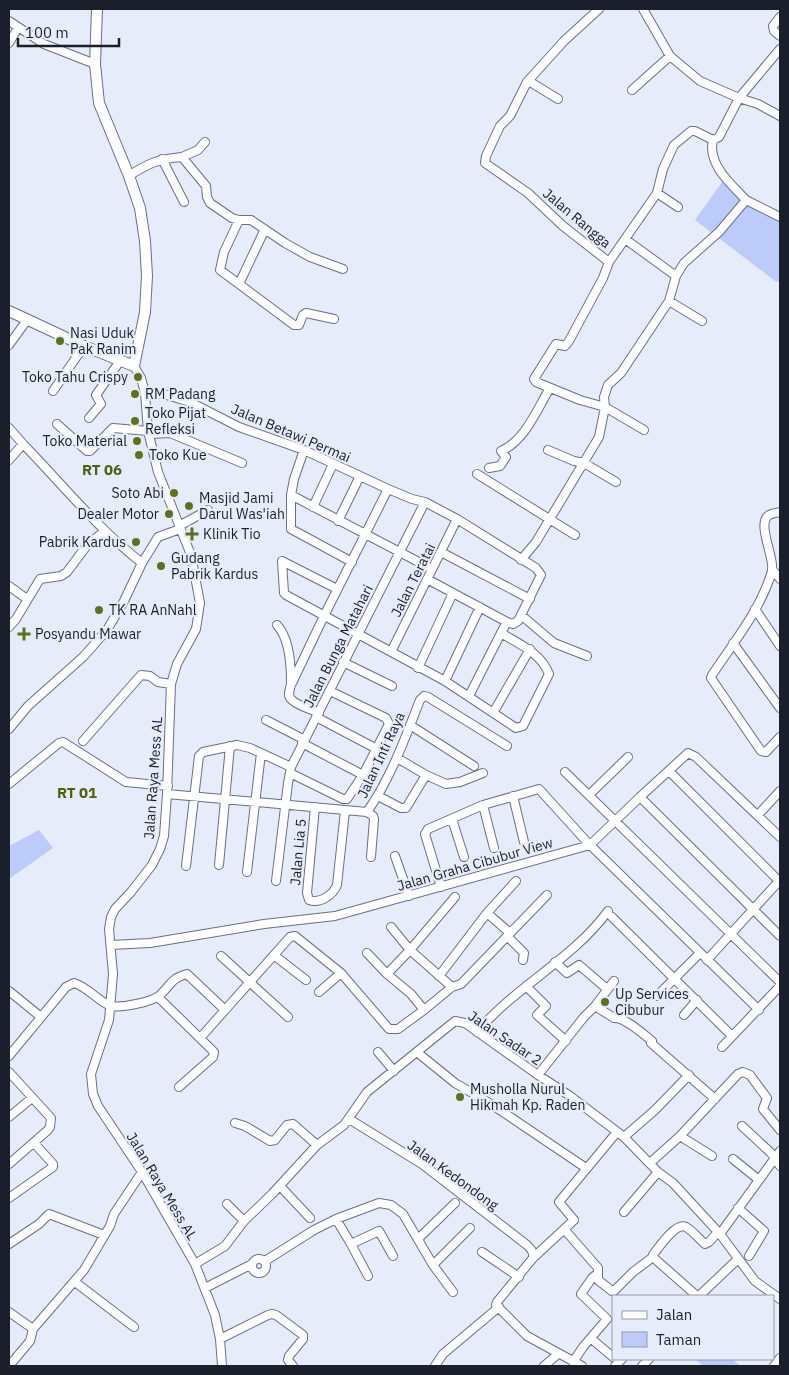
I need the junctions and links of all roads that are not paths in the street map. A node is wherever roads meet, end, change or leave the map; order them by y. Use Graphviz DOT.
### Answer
graph roads {
  1 [pos="97,9"];
  2 [pos="599,9"];
  3 [pos="643,9"];
  4 [pos="780,17"];
  5 [pos="9,21"];
  6 [pos="18,28"];
  7 [pos="780,36"];
  8 [pos="9,43"];
  9 [pos="780,49"];
  10 [pos="670,56"];
  11 [pos="95,64"];
  12 [pos="527,82"];
  13 [pos="632,90"];
  14 [pos="738,98"];
  15 [pos="558,99"];
  16 [pos="778,111"];
  17 [pos="713,140"];
  18 [pos="206,142"];
  19 [pos="182,157"];
  20 [pos="162,159"];
  21 [pos="129,176"];
  22 [pos="657,193"];
  23 [pos="746,200"];
  24 [pos="184,202"];
  25 [pos="678,207"];
  26 [pos="780,217"];
  27 [pos="239,220"];
  28 [pos="265,229"];
  29 [pos="625,239"];
  30 [pos="610,262"];
  31 [pos="344,269"];
  32 [pos="676,276"];
  33 [pos="239,284"];
  34 [pos="669,301"];
  35 [pos="9,311"];
  36 [pos="334,319"];
  37 [pos="27,320"];
  38 [pos="702,321"];
  39 [pos="9,345"];
  40 [pos="84,346"];
  41 [pos="120,361"];
  42 [pos="134,366"];
  43 [pos="550,388"];
  44 [pos="53,391"];
  45 [pos="145,393"];
  46 [pos="605,407"];
  47 [pos="89,418"];
  48 [pos="56,424"];
  49 [pos="9,428"];
  50 [pos="644,430"];
  51 [pos="148,433"];
  52 [pos="23,444"];
  53 [pos="304,450"];
  54 [pos="548,450"];
  55 [pos="9,460"];
  56 [pos="242,463"];
  57 [pos="584,463"];
  58 [pos="333,464"];
  59 [pos="489,468"];
  60 [pos="477,474"];
  61 [pos="360,476"];
  62 [pos="616,482"];
  63 [pos="388,489"];
  64 [pos="291,495"];
  65 [pos="425,502"];
  66 [pos="313,507"];
  67 [pos="208,510"];
  68 [pos="780,512"];
  69 [pos="457,518"];
  70 [pos="550,518"];
  71 [pos="338,521"];
  72 [pos="179,528"];
  73 [pos="105,531"];
  74 [pos="366,535"];
  75 [pos="575,535"];
  76 [pos="399,552"];
  77 [pos="441,552"];
  78 [pos="521,560"];
  79 [pos="780,560"];
  80 [pos="352,562"];
  81 [pos="142,563"];
  82 [pos="772,566"];
  83 [pos="432,569"];
  84 [pos="427,579"];
  85 [pos="780,580"];
  86 [pos="9,586"];
  87 [pos="337,589"];
  88 [pos="453,593"];
  89 [pos="27,599"];
  90 [pos="530,599"];
  91 [pos="480,607"];
  92 [pos="755,609"];
  93 [pos="9,614"];
  94 [pos="521,615"];
  95 [pos="324,616"];
  96 [pos="16,619"];
  97 [pos="507,622"];
  98 [pos="277,625"];
  99 [pos="9,627"];
  100 [pos="501,633"];
  101 [pos="358,634"];
  102 [pos="733,643"];
  103 [pos="780,646"];
  104 [pos="530,650"];
  105 [pos="390,652"];
  106 [pos="586,656"];
  107 [pos="343,662"];
  108 [pos="418,668"];
  109 [pos="445,681"];
  110 [pos="292,682"];
  111 [pos="171,684"];
  112 [pos="392,686"];
  113 [pos="330,691"];
  114 [pos="469,696"];
  115 [pos="780,708"];
  116 [pos="493,713"];
  117 [pos="317,715"];
  118 [pos="266,720"];
  119 [pos="410,725"];
  120 [pos="9,729"];
  121 [pos="780,737"];
  122 [pos="83,742"];
  123 [pos="303,742"];
  124 [pos="230,746"];
  125 [pos="507,746"];
  126 [pos="377,749"];
  127 [pos="261,753"];
  128 [pos="628,757"];
  129 [pos="396,758"];
  130 [pos="474,766"];
  131 [pos="291,770"];
  132 [pos="669,771"];
  133 [pos="566,772"];
  134 [pos="484,773"];
  135 [pos="363,775"];
  136 [pos="426,775"];
  137 [pos="9,784"];
  138 [pos="167,790"];
  139 [pos="780,791"];
  140 [pos="589,795"];
  141 [pos="193,796"];
  142 [pos="378,796"];
  143 [pos="513,796"];
  144 [pos="640,797"];
  145 [pos="224,798"];
  146 [pos="255,801"];
  147 [pos="286,804"];
  148 [pos="483,805"];
  149 [pos="315,807"];
  150 [pos="344,811"];
  151 [pos="367,812"];
  152 [pos="758,815"];
  153 [pos="452,819"];
  154 [pos="616,821"];
  155 [pos="780,837"];
  156 [pos="524,842"];
  157 [pos="592,847"];
  158 [pos="494,848"];
  159 [pos="395,856"];
  160 [pos="371,857"];
  161 [pos="464,857"];
  162 [pos="219,865"];
  163 [pos="186,866"];
  164 [pos="247,872"];
  165 [pos="780,880"];
  166 [pos="276,881"];
  167 [pos="516,881"];
  168 [pos="441,887"];
  169 [pos="547,895"];
  170 [pos="408,896"];
  171 [pos="455,897"];
  172 [pos="753,908"];
  173 [pos="487,913"];
  174 [pos="391,927"];
  175 [pos="508,934"];
  176 [pos="730,934"];
  177 [pos="780,936"];
  178 [pos="111,945"];
  179 [pos="410,950"];
  180 [pos="367,953"];
  181 [pos="700,953"];
  182 [pos="221,956"];
  183 [pos="275,956"];
  184 [pos="523,960"];
  185 [pos="707,960"];
  186 [pos="555,962"];
  187 [pos="340,973"];
  188 [pos="387,974"];
  189 [pos="439,976"];
  190 [pos="675,978"];
  191 [pos="306,980"];
  192 [pos="614,981"];
  193 [pos="780,982"];
  194 [pos="251,983"];
  195 [pos="526,986"];
  196 [pos="780,986"];
  197 [pos="452,987"];
  198 [pos="607,989"];
  199 [pos="9,991"];
  200 [pos="319,992"];
  201 [pos="657,996"];
  202 [pos="158,997"];
  203 [pos="698,1000"];
  204 [pos="110,1006"];
  205 [pos="595,1006"];
  206 [pos="225,1010"];
  207 [pos="424,1010"];
  208 [pos="759,1010"];
  209 [pos="684,1014"];
  210 [pos="41,1017"];
  211 [pos="288,1017"];
  212 [pos="478,1032"];
  213 [pos="732,1036"];
  214 [pos="201,1037"];
  215 [pos="566,1041"];
  216 [pos="722,1047"];
  217 [pos="378,1052"];
  218 [pos="418,1053"];
  219 [pos="9,1056"];
  220 [pos="394,1071"];
  221 [pos="9,1072"];
  222 [pos="538,1075"];
  223 [pos="689,1075"];
  224 [pos="180,1087"];
  225 [pos="32,1098"];
  226 [pos="714,1099"];
  227 [pos="9,1117"];
  228 [pos="349,1119"];
  229 [pos="235,1123"];
  230 [pos="742,1126"];
  231 [pos="780,1130"];
  232 [pos="621,1135"];
  233 [pos="680,1136"];
  234 [pos="34,1143"];
  235 [pos="317,1145"];
  236 [pos="780,1151"];
  237 [pos="712,1156"];
  238 [pos="734,1159"];
  239 [pos="774,1159"];
  240 [pos="650,1163"];
  241 [pos="9,1164"];
  242 [pos="780,1166"];
  243 [pos="586,1168"];
  244 [pos="142,1172"];
  245 [pos="658,1172"];
  246 [pos="759,1180"];
  247 [pos="280,1186"];
  248 [pos="9,1198"];
  249 [pos="455,1203"];
  250 [pos="227,1204"];
  251 [pos="738,1208"];
  252 [pos="624,1212"];
  253 [pos="310,1218"];
  254 [pos="336,1219"];
  255 [pos="244,1220"];
  256 [pos="470,1228"];
  257 [pos="564,1230"];
  258 [pos="719,1233"];
  259 [pos="104,1235"];
  260 [pos="418,1239"];
  261 [pos="9,1244"];
  262 [pos="351,1244"];
  263 [pos="482,1252"];
  264 [pos="393,1256"];
  265 [pos="749,1256"];
  266 [pos="654,1257"];
  267 [pos="533,1258"];
  268 [pos="738,1259"];
  269 [pos="265,1261"];
  270 [pos="195,1264"];
  271 [pos="252,1264"];
  272 [pos="434,1265"];
  273 [pos="368,1276"];
  274 [pos="519,1277"];
  275 [pos="598,1277"];
  276 [pos="75,1282"];
  277 [pos="205,1288"];
  278 [pos="453,1292"];
  279 [pos="697,1295"];
  280 [pos="699,1295"];
  281 [pos="591,1299"];
  282 [pos="780,1299"];
  283 [pos="499,1307"];
  284 [pos="9,1312"];
  285 [pos="612,1316"];
  286 [pos="134,1327"];
  287 [pos="33,1329"];
  288 [pos="220,1339"];
  289 [pos="594,1341"];
  290 [pos="558,1354"];
  291 [pos="612,1356"];
  292 [pos="573,1362"];
  293 [pos="9,1366"];
  294 [pos="222,1366"];
  295 [pos="292,1366"];
  296 [pos="435,1366"];
  297 [pos="544,1366"];
  298 [pos="582,1366"];
  1 -- 11 [label="main road"];
  2 -- 12 [label="street, Jalan Rangga"];
  3 -- 10 [label="street"];
  4 -- 7 [label="street"];
  5 -- 6 [label="street"];
  6 -- 8 [label="street"];
  6 -- 11 [label="street"];
  9 -- 14 [label="street"];
  10 -- 13 [label="street"];
  10 -- 14 [label="street"];
  11 -- 21 [label="main road"];
  12 -- 15 [label="street"];
  12 -- 30 [label="street, Jalan Rangga"];
  14 -- 16 [label="street"];
  14 -- 17 [label="street"];
  17 -- 22 [label="street"];
  17 -- 23 [label="street"];
  18 -- 19 [label="street"];
  19 -- 20 [label="street"];
  19 -- 27 [label="street"];
  20 -- 21 [label="street"];
  20 -- 24 [label="street"];
  21 -- 42 [label="main road"];
  22 -- 25 [label="street"];
  22 -- 29 [label="street"];
  23 -- 26 [label="street"];
  23 -- 32 [label="street"];
  27 -- 28 [label="street"];
  27 -- 33 [label="street"];
  28 -- 31 [label="street"];
  28 -- 33 [label="street"];
  29 -- 30 [label="street"];
  29 -- 32 [label="street"];
  30 -- 43 [label="street, Jalan Rangga"];
  32 -- 34 [label="street"];
  33 -- 36 [label="street"];
  34 -- 38 [label="street"];
  34 -- 46 [label="street"];
  35 -- 37 [label="main road"];
  37 -- 39 [label="street"];
  37 -- 40 [label="main road"];
  40 -- 41 [label="main road"];
  40 -- 44 [label="street"];
  41 -- 42 [label="main road"];
  41 -- 47 [label="street"];
  42 -- 45 [label="street, Jalan Raya Mess AL"];
  43 -- 46 [label="street, Jalan Rangga"];
  43 -- 59 [label="street"];
  45 -- 51 [label="street, Jalan Raya Mess AL"];
  45 -- 53 [label="street, Jalan Betawi Permai"];
  46 -- 50 [label="street, Jalan Rangga"];
  46 -- 57 [label="street"];
  48 -- 51 [label="street"];
  49 -- 52 [label="street"];
  51 -- 56 [label="street"];
  51 -- 72 [label="street, Jalan Raya Mess AL"];
  52 -- 55 [label="street"];
  52 -- 73 [label="street"];
  53 -- 58 [label="street, Jalan Betawi Permai"];
  53 -- 64 [label="street"];
  54 -- 57 [label="street"];
  57 -- 62 [label="street"];
  57 -- 70 [label="street"];
  58 -- 61 [label="street, Jalan Betawi Permai"];
  58 -- 66 [label="street"];
  60 -- 70 [label="street"];
  61 -- 63 [label="street, Jalan Betawi Permai"];
  61 -- 71 [label="street"];
  63 -- 65 [label="street, Jalan Betawi Permai"];
  63 -- 74 [label="street"];
  64 -- 66 [label="street"];
  64 -- 80 [label="street"];
  65 -- 69 [label="street, Jalan Betawi Permai"];
  65 -- 76 [label="street, Jalan Bunga Matahari"];
  66 -- 71 [label="street"];
  67 -- 72 [label="street"];
  68 -- 82 [label="street"];
  69 -- 77 [label="street, Jalan Teratai"];
  69 -- 78 [label="street, Jalan Betawi Permai"];
  70 -- 75 [label="street"];
  70 -- 78 [label="street"];
  71 -- 74 [label="street"];
  72 -- 81 [label="street"];
  72 -- 111 [label="street, Jalan Raya Mess AL"];
  73 -- 81 [label="street"];
  73 -- 89 [label="street"];
  74 -- 76 [label="street"];
  74 -- 80 [label="street"];
  76 -- 83 [label="street"];
  76 -- 101 [label="street, Jalan Bunga Matahari"];
  77 -- 83 [label="street, Jalan Teratai"];
  77 -- 90 [label="street"];
  78 -- 90 [label="street, Jalan Betawi Permai"];
  79 -- 82 [label="street"];
  80 -- 87 [label="street"];
  81 -- 120 [label="street"];
  82 -- 85 [label="street"];
  82 -- 92 [label="street"];
  83 -- 84 [label="street, Jalan Teratai"];
  84 -- 88 [label="street"];
  84 -- 105 [label="street, Jalan Teratai"];
  86 -- 89 [label="street"];
  87 -- 95 [label="street"];
  87 -- 95 [label="street"];
  88 -- 91 [label="street"];
  88 -- 108 [label="street"];
  89 -- 96 [label="street"];
  90 -- 94 [label="street"];
  91 -- 97 [label="street"];
  91 -- 109 [label="street"];
  92 -- 102 [label="street"];
  92 -- 103 [label="street"];
  93 -- 96 [label="street"];
  94 -- 97 [label="street"];
  94 -- 106 [label="street"];
  95 -- 101 [label="street"];
  95 -- 110 [label="street"];
  96 -- 99 [label="street"];
  97 -- 100 [label="street"];
  98 -- 110 [label="street"];
  100 -- 104 [label="street"];
  100 -- 114 [label="street"];
  101 -- 105 [label="street"];
  101 -- 107 [label="street, Jalan Bunga Matahari"];
  102 -- 115 [label="street"];
  102 -- 121 [label="street"];
  104 -- 116 [label="street"];
  104 -- 116 [label="street"];
  105 -- 108 [label="street"];
  107 -- 112 [label="street"];
  107 -- 113 [label="street, Jalan Bunga Matahari"];
  108 -- 109 [label="street"];
  109 -- 114 [label="street"];
  110 -- 117 [label="street"];
  111 -- 122 [label="street"];
  111 -- 138 [label="street, Jalan Raya Mess AL"];
  113 -- 117 [label="street, Jalan Bunga Matahari"];
  113 -- 126 [label="street"];
  114 -- 116 [label="street"];
  117 -- 123 [label="street, Jalan Bunga Matahari"];
  117 -- 126 [label="street"];
  118 -- 123 [label="street"];
  119 -- 125 [label="street, Jalan Inti Raya"];
  119 -- 129 [label="street, Jalan Inti Raya"];
  119 -- 130 [label="street"];
  123 -- 131 [label="street, Jalan Bunga Matahari"];
  123 -- 135 [label="street"];
  124 -- 127 [label="street"];
  124 -- 141 [label="street"];
  124 -- 145 [label="street"];
  126 -- 135 [label="street"];
  127 -- 131 [label="street"];
  127 -- 146 [label="street"];
  128 -- 140 [label="street"];
  129 -- 136 [label="street"];
  129 -- 142 [label="street, Jalan Inti Raya"];
  131 -- 135 [label="street"];
  131 -- 147 [label="street, Jalan Bunga Matahari"];
  132 -- 144 [label="street, Jalan Graha Cibubur View"];
  132 -- 152 [label="street, Jalan Graha Cibubur View"];
  132 -- 165 [label="street"];
  133 -- 140 [label="street"];
  134 -- 136 [label="street"];
  136 -- 142 [label="street"];
  137 -- 138 [label="street, Jalan Inti Raya"];
  138 -- 141 [label="street, Jalan Inti Raya"];
  138 -- 178 [label="street, Jalan Raya Mess AL"];
  139 -- 152 [label="street"];
  140 -- 154 [label="street"];
  141 -- 145 [label="street, Jalan Inti Raya"];
  141 -- 163 [label="street"];
  142 -- 151 [label="street, Jalan Inti Raya"];
  143 -- 148 [label="street"];
  143 -- 156 [label="street"];
  143 -- 157 [label="street"];
  144 -- 154 [label="street, Jalan Graha Cibubur View"];
  144 -- 172 [label="street"];
  145 -- 146 [label="street, Jalan Inti Raya"];
  145 -- 162 [label="street"];
  146 -- 147 [label="street, Jalan Inti Raya"];
  146 -- 164 [label="street"];
  147 -- 149 [label="street, Jalan Inti Raya"];
  147 -- 166 [label="street, Jalan Bunga Matahari"];
  148 -- 153 [label="street"];
  148 -- 158 [label="street"];
  149 -- 150 [label="street, Jalan Inti Raya"];
  149 -- 150 [label="street, Jalan Lia 5"];
  150 -- 151 [label="street, Jalan Inti Raya"];
  151 -- 160 [label="street"];
  152 -- 155 [label="street, Jalan Graha Cibubur View"];
  153 -- 161 [label="street"];
  153 -- 168 [label="street"];
  154 -- 157 [label="street, Jalan Graha Cibubur View"];
  154 -- 176 [label="street"];
  157 -- 168 [label="street, Jalan Graha Cibubur View"];
  157 -- 181 [label="street"];
  159 -- 170 [label="street"];
  165 -- 172 [label="street"];
  167 -- 173 [label="street"];
  168 -- 170 [label="street, Jalan Graha Cibubur View"];
  169 -- 175 [label="street"];
  170 -- 178 [label="street, Jalan Graha Cibubur View"];
  171 -- 179 [label="street"];
  172 -- 176 [label="street"];
  172 -- 177 [label="street"];
  173 -- 175 [label="street"];
  173 -- 189 [label="street"];
  174 -- 179 [label="street"];
  175 -- 184 [label="street"];
  175 -- 197 [label="street"];
  176 -- 185 [label="street"];
  176 -- 193 [label="street"];
  178 -- 204 [label="street, Jalan Raya Mess AL"];
  179 -- 188 [label="street"];
  179 -- 189 [label="street"];
  180 -- 188 [label="street"];
  181 -- 185 [label="street"];
  181 -- 190 [label="street"];
  182 -- 194 [label="street"];
  183 -- 187 [label="street"];
  183 -- 191 [label="street"];
  183 -- 194 [label="street"];
  185 -- 208 [label="street"];
  186 -- 190 [label="street"];
  186 -- 195 [label="street"];
  186 -- 198 [label="street"];
  187 -- 200 [label="street"];
  187 -- 207 [label="street"];
  188 -- 207 [label="street"];
  189 -- 197 [label="street"];
  190 -- 201 [label="street"];
  190 -- 203 [label="street"];
  192 -- 198 [label="street"];
  194 -- 206 [label="street"];
  194 -- 211 [label="street"];
  195 -- 212 [label="street"];
  195 -- 215 [label="street"];
  196 -- 208 [label="street"];
  197 -- 207 [label="street"];
  198 -- 205 [label="street"];
  199 -- 210 [label="street"];
  202 -- 204 [label="street"];
  202 -- 206 [label="street"];
  202 -- 214 [label="street"];
  203 -- 209 [label="street"];
  203 -- 213 [label="street"];
  204 -- 210 [label="street"];
  204 -- 244 [label="street, Jalan Raya Mess AL"];
  205 -- 215 [label="street"];
  205 -- 223 [label="street"];
  206 -- 214 [label="street"];
  208 -- 213 [label="street"];
  210 -- 219 [label="street"];
  212 -- 218 [label="street, Jalan Sadar 2"];
  212 -- 222 [label="street, Jalan Sadar 2"];
  213 -- 216 [label="street"];
  214 -- 224 [label="street"];
  215 -- 222 [label="street"];
  217 -- 220 [label="street"];
  218 -- 220 [label="street, Jalan Sadar 2"];
  218 -- 243 [label="street"];
  220 -- 228 [label="street, Jalan Sadar 2"];
  221 -- 225 [label="street"];
  222 -- 232 [label="street, Jalan Sadar 2"];
  223 -- 226 [label="street"];
  223 -- 232 [label="street"];
  225 -- 227 [label="street"];
  225 -- 234 [label="street"];
  226 -- 231 [label="street"];
  226 -- 233 [label="street"];
  228 -- 235 [label="street, Jalan Sadar 2"];
  228 -- 267 [label="street, Jalan Kedondong"];
  229 -- 235 [label="street"];
  230 -- 239 [label="street"];
  232 -- 240 [label="street, Jalan Sadar 2"];
  232 -- 243 [label="street"];
  233 -- 237 [label="street"];
  233 -- 240 [label="street"];
  234 -- 241 [label="street"];
  234 -- 248 [label="street"];
  235 -- 247 [label="street, Jalan Sadar 2"];
  236 -- 239 [label="street"];
  238 -- 246 [label="street"];
  239 -- 242 [label="street"];
  239 -- 246 [label="street"];
  240 -- 245 [label="street, Jalan Sadar 2"];
  243 -- 257 [label="street"];
  244 -- 259 [label="street"];
  244 -- 270 [label="street, Jalan Raya Mess AL"];
  245 -- 252 [label="street"];
  245 -- 258 [label="street, Jalan Sadar 2"];
  246 -- 251 [label="street"];
  247 -- 253 [label="street"];
  247 -- 255 [label="street, Jalan Sadar 2"];
  249 -- 260 [label="street"];
  250 -- 255 [label="street"];
  251 -- 258 [label="street"];
  251 -- 265 [label="street"];
  254 -- 260 [label="street"];
  254 -- 262 [label="street"];
  254 -- 269 [label="street"];
  255 -- 270 [label="street, Jalan Sadar 2"];
  256 -- 272 [label="street"];
  257 -- 267 [label="street"];
  257 -- 275 [label="street"];
  258 -- 266 [label="street"];
  258 -- 268 [label="street, Jalan Sadar 2"];
  259 -- 261 [label="street"];
  259 -- 276 [label="street"];
  260 -- 272 [label="street"];
  262 -- 264 [label="street"];
  262 -- 273 [label="street"];
  263 -- 274 [label="street"];
  266 -- 275 [label="street"];
  266 -- 279 [label="street"];
  267 -- 274 [label="street"];
  268 -- 280 [label="street"];
  268 -- 282 [label="street, Jalan Sadar 2"];
  269 -- 271 [label="street"];
  269 -- 271 [label="street"];
  270 -- 277 [label="street, Jalan Raya Mess AL"];
  271 -- 277 [label="street"];
  272 -- 278 [label="street"];
  274 -- 283 [label="street"];
  275 -- 292 [label="street"];
  276 -- 286 [label="street"];
  276 -- 287 [label="street"];
  277 -- 288 [label="street, Jalan Raya Mess AL"];
  281 -- 285 [label="street"];
  283 -- 290 [label="street"];
  283 -- 296 [label="street"];
  284 -- 287 [label="street"];
  287 -- 293 [label="street"];
  288 -- 294 [label="street, Jalan Raya Mess AL"];
  288 -- 295 [label="street"];
  289 -- 291 [label="street"];
  290 -- 292 [label="street"];
  290 -- 297 [label="street"];
  292 -- 298 [label="street"];
}
